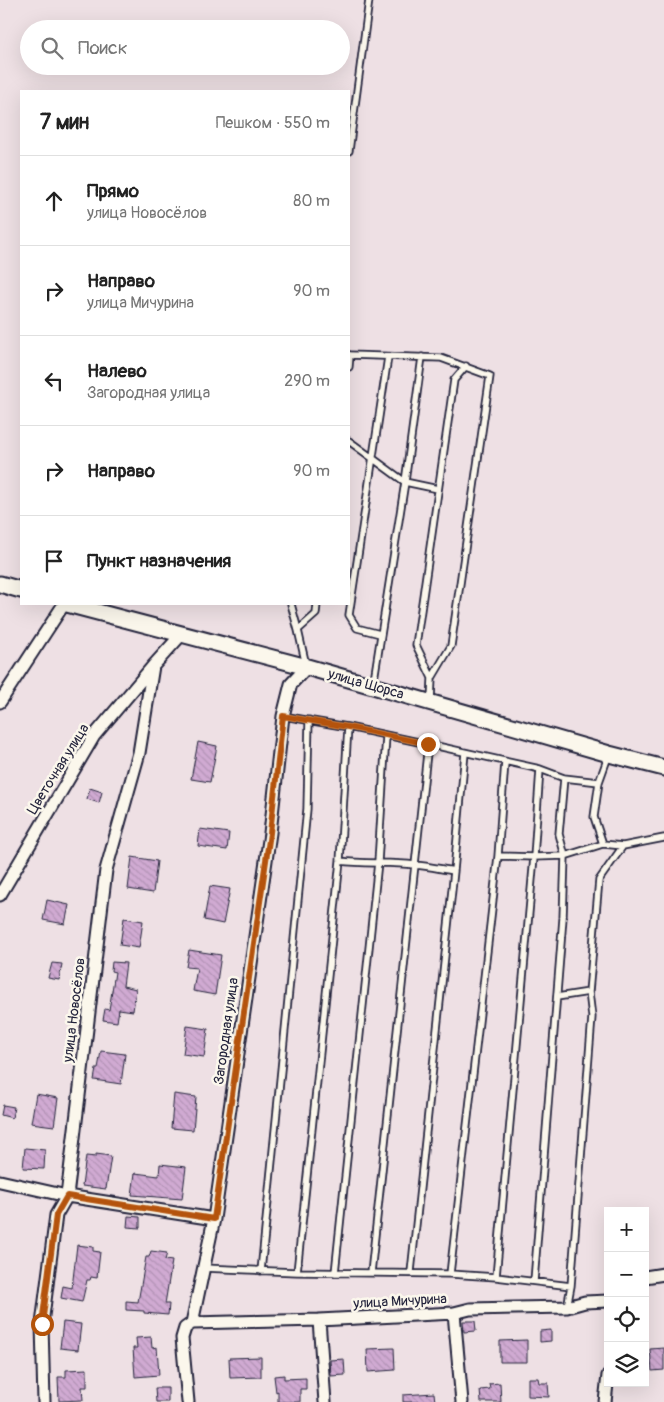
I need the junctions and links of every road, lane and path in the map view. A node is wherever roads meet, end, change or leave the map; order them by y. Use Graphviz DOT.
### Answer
graph roads {
  1 [pos="369,0"];
  2 [pos="350,143"];
  3 [pos="350,355"];
  4 [pos="388,356"];
  5 [pos="422,357"];
  6 [pos="466,366"];
  7 [pos="350,442"];
  8 [pos="373,460"];
  9 [pos="405,482"];
  10 [pos="438,489"];
  11 [pos="0,584"];
  12 [pos="20,590"];
  13 [pos="65,605"];
  14 [pos="70,605"];
  15 [pos="291,605"];
  16 [pos="317,605"];
  17 [pos="298,630"];
  18 [pos="380,634"];
  19 [pos="181,635"];
  20 [pos="153,666"];
  21 [pos="307,667"];
  22 [pos="432,678"];
  23 [pos="373,686"];
  24 [pos="0,702"];
  25 [pos="431,703"];
  26 [pos="283,716"];
  27 [pos="309,720"];
  28 [pos="348,727"];
  29 [pos="386,736"];
  30 [pos="428,744"];
  31 [pos="465,754"];
  32 [pos="609,754"];
  33 [pos="505,762"];
  34 [pos="664,768"];
  35 [pos="540,769"];
  36 [pos="564,778"];
  37 [pos="600,782"];
  38 [pos="664,838"];
  39 [pos="603,844"];
  40 [pos="623,846"];
  41 [pos="498,856"];
  42 [pos="565,856"];
  43 [pos="534,858"];
  44 [pos="340,861"];
  45 [pos="378,862"];
  46 [pos="416,865"];
  47 [pos="454,871"];
  48 [pos="0,895"];
  49 [pos="589,992"];
  50 [pos="557,997"];
  51 [pos="0,1181"];
  52 [pos="67,1196"];
  53 [pos="214,1219"];
  54 [pos="203,1268"];
  55 [pos="260,1270"];
  56 [pos="296,1272"];
  57 [pos="410,1272"];
  58 [pos="335,1273"];
  59 [pos="371,1273"];
  60 [pos="450,1274"];
  61 [pos="664,1274"];
  62 [pos="649,1276"];
  63 [pos="496,1277"];
  64 [pos="534,1281"];
  65 [pos="572,1286"];
  66 [pos="604,1301"];
  67 [pos="567,1307"];
  68 [pos="454,1313"];
  69 [pos="319,1320"];
  70 [pos="192,1323"];
  71 [pos="607,1387"];
  72 [pos="44,1402"];
  73 [pos="188,1402"];
  74 [pos="325,1402"];
  75 [pos="462,1402"];
  76 [pos="605,1402"];
  1 -- 2 [label="lane"];
  3 -- 4 [label="lane"];
  4 -- 5 [label="lane"];
  4 -- 8 [label="lane"];
  5 -- 6 [label="lane"];
  5 -- 9 [label="lane"];
  6 -- 10 [label="lane"];
  6 -- 22 [label="lane"];
  7 -- 8 [label="lane"];
  8 -- 9 [label="lane"];
  8 -- 18 [label="lane"];
  9 -- 10 [label="lane"];
  9 -- 18 [label="lane"];
  10 -- 22 [label="lane"];
  11 -- 12 [label="street"];
  13 -- 24 [label="street"];
  14 -- 19 [label="street, улица Щорса"];
  15 -- 17 [label="lane"];
  16 -- 17 [label="lane"];
  17 -- 21 [label="lane"];
  18 -- 23 [label="lane"];
  19 -- 20 [label="street"];
  19 -- 21 [label="street, улица Щорса"];
  20 -- 48 [label="street, Цветочная улица"];
  20 -- 52 [label="street, улица Новосёлов"];
  21 -- 23 [label="street, улица Щорса"];
  21 -- 26 [label="street, Загородная улица"];
  22 -- 25 [label="lane"];
  23 -- 25 [label="street, улица Щорса"];
  25 -- 32 [label="street, улица Щорса"];
  26 -- 27 [label="lane"];
  26 -- 53 [label="street, Загородная улица"];
  27 -- 28 [label="lane"];
  27 -- 55 [label="lane"];
  28 -- 29 [label="lane"];
  28 -- 44 [label="lane"];
  29 -- 30 [label="lane"];
  29 -- 45 [label="lane"];
  30 -- 31 [label="lane"];
  30 -- 46 [label="lane"];
  31 -- 33 [label="lane"];
  31 -- 47 [label="lane"];
  32 -- 34 [label="street, улица Щорса"];
  32 -- 37 [label="lane"];
  33 -- 35 [label="lane"];
  33 -- 41 [label="lane"];
  35 -- 36 [label="lane"];
  35 -- 43 [label="lane"];
  36 -- 37 [label="lane"];
  36 -- 42 [label="lane"];
  37 -- 39 [label="lane"];
  38 -- 40 [label="lane"];
  39 -- 40 [label="lane"];
  39 -- 42 [label="lane"];
  40 -- 49 [label="lane"];
  41 -- 43 [label="lane"];
  41 -- 60 [label="lane"];
  42 -- 43 [label="lane"];
  42 -- 50 [label="lane"];
  43 -- 63 [label="lane"];
  44 -- 45 [label="lane"];
  44 -- 56 [label="lane"];
  45 -- 46 [label="lane"];
  45 -- 58 [label="lane"];
  46 -- 47 [label="lane"];
  46 -- 59 [label="lane"];
  47 -- 57 [label="lane"];
  49 -- 50 [label="lane"];
  49 -- 65 [label="lane"];
  50 -- 64 [label="lane"];
  51 -- 52 [label="street"];
  52 -- 53 [label="street"];
  52 -- 72 [label="street, улица Новосёлов"];
  53 -- 54 [label="street, Загородная улица"];
  54 -- 55 [label="lane"];
  54 -- 70 [label="street, Загородная улица"];
  55 -- 56 [label="lane"];
  56 -- 58 [label="lane"];
  57 -- 59 [label="lane"];
  57 -- 60 [label="lane"];
  58 -- 59 [label="lane"];
  60 -- 63 [label="lane"];
  61 -- 62 [label="street"];
  63 -- 64 [label="lane"];
  64 -- 65 [label="lane"];
  65 -- 67 [label="lane"];
  66 -- 67 [label="street, улица Мичурина"];
  67 -- 68 [label="street, улица Мичурина"];
  68 -- 69 [label="street, улица Мичурина"];
  68 -- 75 [label="street"];
  69 -- 70 [label="street, улица Мичурина"];
  69 -- 74 [label="street"];
  70 -- 73 [label="street, Загородная улица"];
  71 -- 76 [label="street"];
}
